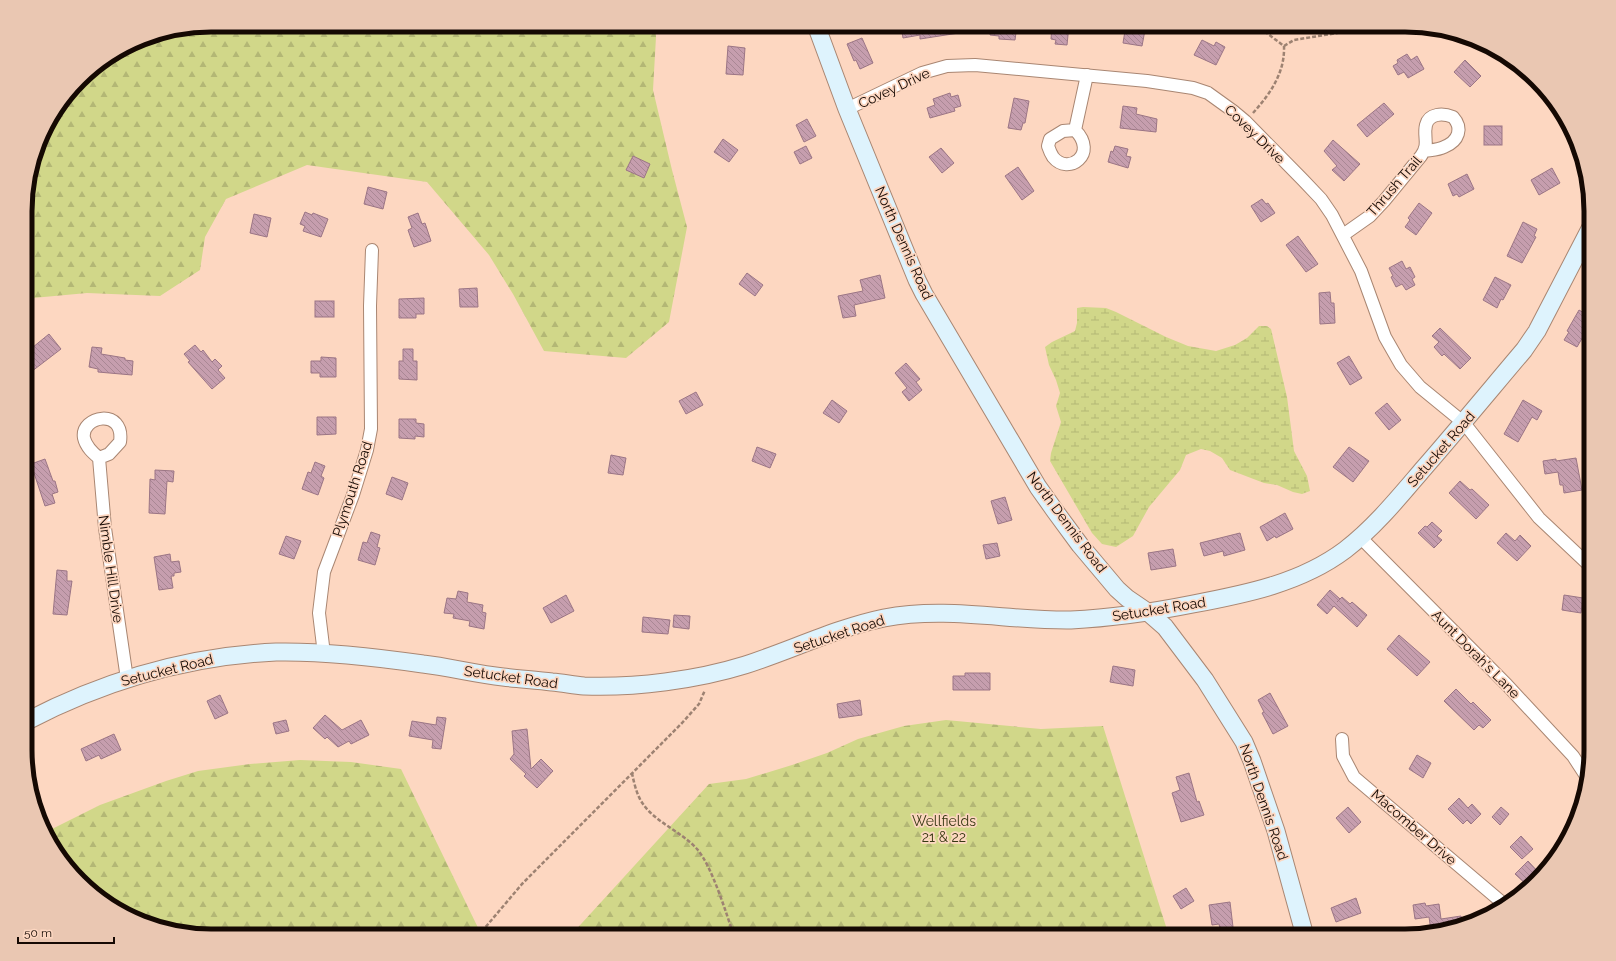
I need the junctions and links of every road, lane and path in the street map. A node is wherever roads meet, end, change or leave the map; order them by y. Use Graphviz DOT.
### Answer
graph roads {
  1 [pos="819,32"];
  2 [pos="1265,32"];
  3 [pos="1343,32"];
  4 [pos="1284,46"];
  5 [pos="1087,75"];
  6 [pos="847,109"];
  7 [pos="1245,121"];
  8 [pos="1075,130"];
  9 [pos="1425,151"];
  10 [pos="1343,235"];
  11 [pos="1584,247"];
  12 [pos="372,250"];
  13 [pos="1464,423"];
  14 [pos="99,458"];
  15 [pos="1360,537"];
  16 [pos="1584,560"];
  17 [pos="1149,613"];
  18 [pos="324,654"];
  19 [pos="710,674"];
  20 [pos="127,679"];
  21 [pos="32,718"];
  22 [pos="1342,739"];
  23 [pos="1582,770"];
  24 [pos="632,772"];
  25 [pos="1500,901"];
  26 [pos="484,929"];
  27 [pos="731,929"];
  28 [pos="1303,929"];
  1 -- 6 [label="main road, North Dennis Road"];
  2 -- 4 [label="path"];
  3 -- 4 [label="path"];
  4 -- 7 [label="path"];
  5 -- 6 [label="street, Covey Drive"];
  5 -- 7 [label="street, Covey Drive"];
  5 -- 8 [label="street"];
  6 -- 17 [label="main road, North Dennis Road"];
  7 -- 10 [label="street, Covey Drive"];
  9 -- 10 [label="street, Thrush Trail"];
  10 -- 13 [label="street, Covey Drive"];
  11 -- 13 [label="main road, Setucket Road"];
  12 -- 18 [label="street, Plymouth Road"];
  13 -- 15 [label="main road, Setucket Road"];
  13 -- 16 [label="street, Covey Drive"];
  14 -- 20 [label="street, Nimble Hill Drive"];
  15 -- 17 [label="main road, Setucket Road"];
  15 -- 23 [label="street, Aunt Dorah's Lane"];
  17 -- 19 [label="main road, Setucket Road"];
  17 -- 28 [label="main road, North Dennis Road"];
  18 -- 19 [label="main road, Setucket Road"];
  18 -- 20 [label="main road, Setucket Road"];
  19 -- 24 [label="path"];
  20 -- 21 [label="main road, Setucket Road"];
  22 -- 25 [label="street, Macomber Drive"];
  24 -- 26 [label="path"];
  24 -- 27 [label="path"];
}
